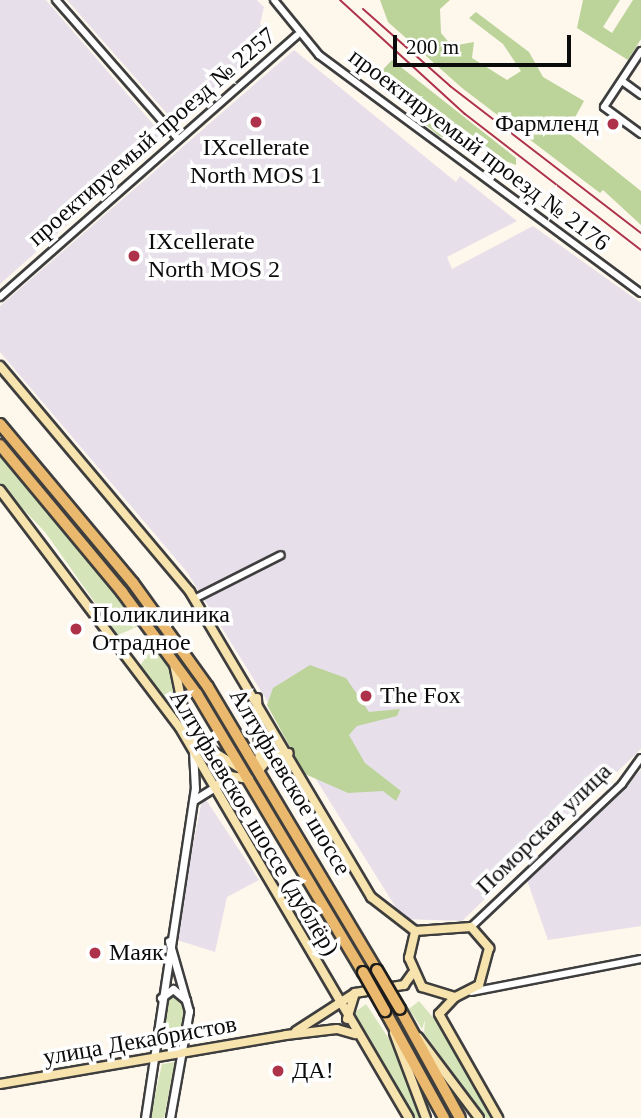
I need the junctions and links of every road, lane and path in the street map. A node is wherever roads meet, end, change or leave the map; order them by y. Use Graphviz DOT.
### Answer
graph roads {
  1 [pos="56,0"];
  2 [pos="274,0"];
  3 [pos="297,35"];
  4 [pos="641,51"];
  5 [pos="621,81"];
  6 [pos="641,95"];
  7 [pos="641,134"];
  8 [pos="178,139"];
  9 [pos="641,293"];
  10 [pos="0,297"];
  11 [pos="0,366"];
  12 [pos="0,424"];
  13 [pos="0,445"];
  14 [pos="0,491"];
  15 [pos="281,555"];
  16 [pos="194,598"];
  17 [pos="173,661"];
  18 [pos="257,696"];
  19 [pos="180,728"];
  20 [pos="188,736"];
  21 [pos="193,752"];
  22 [pos="289,753"];
  23 [pos="641,758"];
  24 [pos="260,769"];
  25 [pos="252,781"];
  26 [pos="215,788"];
  27 [pos="192,804"];
  28 [pos="471,927"];
  29 [pos="415,931"];
  30 [pos="168,937"];
  31 [pos="641,959"];
  32 [pos="412,974"];
  33 [pos="486,984"];
  34 [pos="355,993"];
  35 [pos="455,997"];
  36 [pos="160,1002"];
  37 [pos="338,1002"];
  38 [pos="188,1004"];
  39 [pos="402,1013"];
  40 [pos="388,1016"];
  41 [pos="347,1019"];
  42 [pos="286,1035"];
  43 [pos="360,1038"];
  44 [pos="182,1055"];
  45 [pos="155,1058"];
  46 [pos="0,1084"];
  47 [pos="145,1118"];
  48 [pos="170,1118"];
  49 [pos="409,1118"];
  50 [pos="426,1118"];
  51 [pos="444,1118"];
  52 [pos="460,1118"];
  53 [pos="480,1118"];
  54 [pos="498,1118"];
  1 -- 8 [label="street"];
  2 -- 3 [label="street, проектируемый проезд № 2176"];
  3 -- 8 [label="street, проектируемый проезд № 2257"];
  3 -- 9 [label="street, проектируемый проезд № 2176"];
  4 -- 5 [label="street"];
  5 -- 6 [label="street"];
  5 -- 7 [label="street"];
  8 -- 10 [label="street, проектируемый проезд № 2257"];
  11 -- 16 [label="main road"];
  12 -- 24 [label="main road, Алтуфьевское шоссе"];
  13 -- 17 [label="main road, Алтуфьевское шоссе"];
  14 -- 19 [label="main road, Алтуфьевское шоссе (дублёр)"];
  15 -- 16 [label="street"];
  16 -- 18 [label="main road"];
  17 -- 20 [label="main road"];
  17 -- 25 [label="main road, Алтуфьевское шоссе"];
  18 -- 22 [label="main road"];
  18 -- 24 [label="main road"];
  19 -- 20 [label="main road"];
  19 -- 21 [label="main road, Алтуфьевское шоссе (дублёр)"];
  20 -- 21 [label="main road"];
  20 -- 25 [label="main road"];
  21 -- 26 [label="main road, Алтуфьевское шоссе (дублёр)"];
  21 -- 27 [label="street"];
  22 -- 24 [label="main road"];
  22 -- 29 [label="main road"];
  23 -- 28 [label="street, Поморская улица"];
  24 -- 39 [label="main road, Алтуфьевское шоссе, bridge"];
  25 -- 26 [label="main road"];
  25 -- 40 [label="main road, Алтуфьевское шоссе, bridge"];
  26 -- 27 [label="street"];
  26 -- 37 [label="main road, Алтуфьевское шоссе (дублёр)"];
  27 -- 30 [label="street"];
  28 -- 29 [label="main road"];
  28 -- 33 [label="main road"];
  29 -- 32 [label="main road"];
  30 -- 36 [label="street"];
  30 -- 38 [label="street"];
  31 -- 33 [label="street"];
  32 -- 34 [label="main road, улица Декабристов"];
  32 -- 35 [label="main road"];
  33 -- 35 [label="main road"];
  34 -- 37 [label="main road, улица Декабристов"];
  34 -- 41 [label="main road"];
  35 -- 54 [label="main road"];
  36 -- 38 [label="street"];
  36 -- 45 [label="street"];
  37 -- 41 [label="main road, Алтуфьевское шоссе (дублёр)"];
  37 -- 42 [label="main road, улица Декабристов"];
  38 -- 44 [label="street"];
  39 -- 52 [label="main road, Алтуфьевское шоссе"];
  39 -- 53 [label="main road"];
  40 -- 50 [label="main road"];
  40 -- 51 [label="main road, Алтуфьевское шоссе"];
  41 -- 43 [label="main road, Алтуфьевское шоссе (дублёр)"];
  42 -- 43 [label="main road, улица Декабристов"];
  42 -- 44 [label="main road, улица Декабристов"];
  43 -- 49 [label="main road, Алтуфьевское шоссе (дублёр)"];
  44 -- 45 [label="main road, улица Декабристов"];
  44 -- 48 [label="street"];
  45 -- 46 [label="main road, улица Декабристов"];
  45 -- 47 [label="street"];
}
